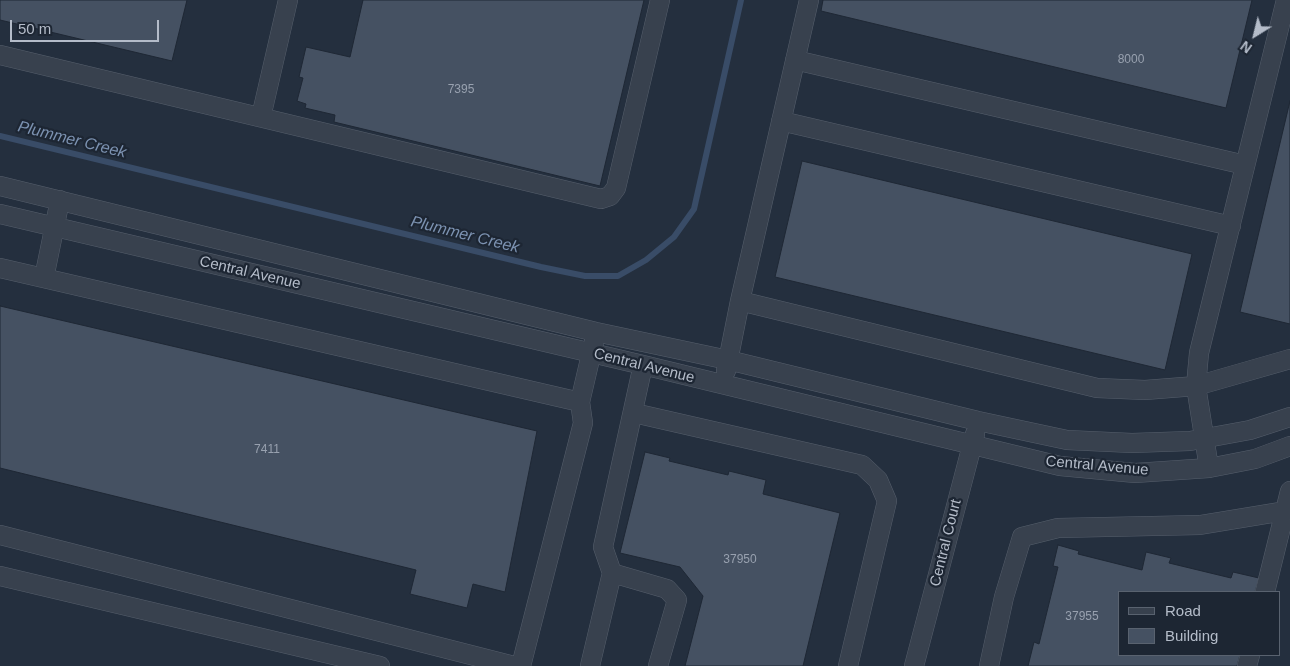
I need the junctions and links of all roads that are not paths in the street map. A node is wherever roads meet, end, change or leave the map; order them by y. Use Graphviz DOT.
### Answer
graph roads {
  1 [pos="288,0"];
  2 [pos="660,0"];
  3 [pos="809,0"];
  4 [pos="1286,0"];
  5 [pos="0,55"];
  6 [pos="795,60"];
  7 [pos="261,116"];
  8 [pos="781,121"];
  9 [pos="1246,165"];
  10 [pos="0,186"];
  11 [pos="60,200"];
  12 [pos="0,214"];
  13 [pos="1231,226"];
  14 [pos="54,227"];
  15 [pos="0,268"];
  16 [pos="44,278"];
  17 [pos="740,301"];
  18 [pos="596,332"];
  19 [pos="591,353"];
  20 [pos="1290,358"];
  21 [pos="728,360"];
  22 [pos="643,365"];
  23 [pos="723,386"];
  24 [pos="1196,386"];
  25 [pos="580,402"];
  26 [pos="634,413"];
  27 [pos="1290,416"];
  28 [pos="978,421"];
  29 [pos="1205,439"];
  30 [pos="972,446"];
  31 [pos="1289,448"];
  32 [pos="1209,468"];
  33 [pos="1290,490"];
  34 [pos="1285,511"];
  35 [pos="0,535"];
  36 [pos="612,573"];
  37 [pos="0,576"];
  38 [pos="1266,591"];
  39 [pos="380,666"];
  40 [pos="514,666"];
  41 [pos="521,666"];
  42 [pos="590,666"];
  43 [pos="658,666"];
  44 [pos="848,666"];
  45 [pos="914,666"];
  46 [pos="989,666"];
  1 -- 7 [label="street"];
  2 -- 7 [label="street"];
  3 -- 6 [label="street"];
  4 -- 9 [label="street"];
  5 -- 7 [label="street"];
  6 -- 8 [label="street"];
  6 -- 9 [label="street"];
  8 -- 13 [label="street"];
  8 -- 17 [label="street"];
  9 -- 13 [label="street"];
  10 -- 11 [label="street, Central Avenue"];
  11 -- 14 [label="street"];
  11 -- 18 [label="street, Central Avenue"];
  12 -- 14 [label="street, Central Avenue"];
  13 -- 24 [label="street"];
  14 -- 16 [label="street"];
  14 -- 19 [label="street, Central Avenue"];
  15 -- 16 [label="street"];
  16 -- 25 [label="street"];
  17 -- 21 [label="street"];
  17 -- 24 [label="street"];
  18 -- 19 [label="street"];
  18 -- 21 [label="street, Central Avenue"];
  19 -- 22 [label="street, Central Avenue"];
  19 -- 25 [label="street"];
  20 -- 24 [label="street"];
  21 -- 23 [label="street"];
  21 -- 28 [label="street, Central Avenue"];
  22 -- 23 [label="street, Central Avenue"];
  22 -- 26 [label="street"];
  23 -- 30 [label="street, Central Avenue"];
  24 -- 29 [label="street"];
  25 -- 41 [label="street"];
  26 -- 36 [label="street"];
  26 -- 44 [label="street"];
  27 -- 29 [label="street, Central Avenue"];
  28 -- 29 [label="street, Central Avenue"];
  28 -- 30 [label="street, Central Court"];
  29 -- 32 [label="street"];
  30 -- 32 [label="street, Central Avenue"];
  30 -- 45 [label="street, Central Court"];
  31 -- 32 [label="street, Central Avenue"];
  33 -- 34 [label="street"];
  34 -- 38 [label="street"];
  34 -- 46 [label="street"];
  35 -- 40 [label="street"];
  36 -- 42 [label="street"];
  36 -- 43 [label="street"];
  37 -- 39 [label="street"];
}
